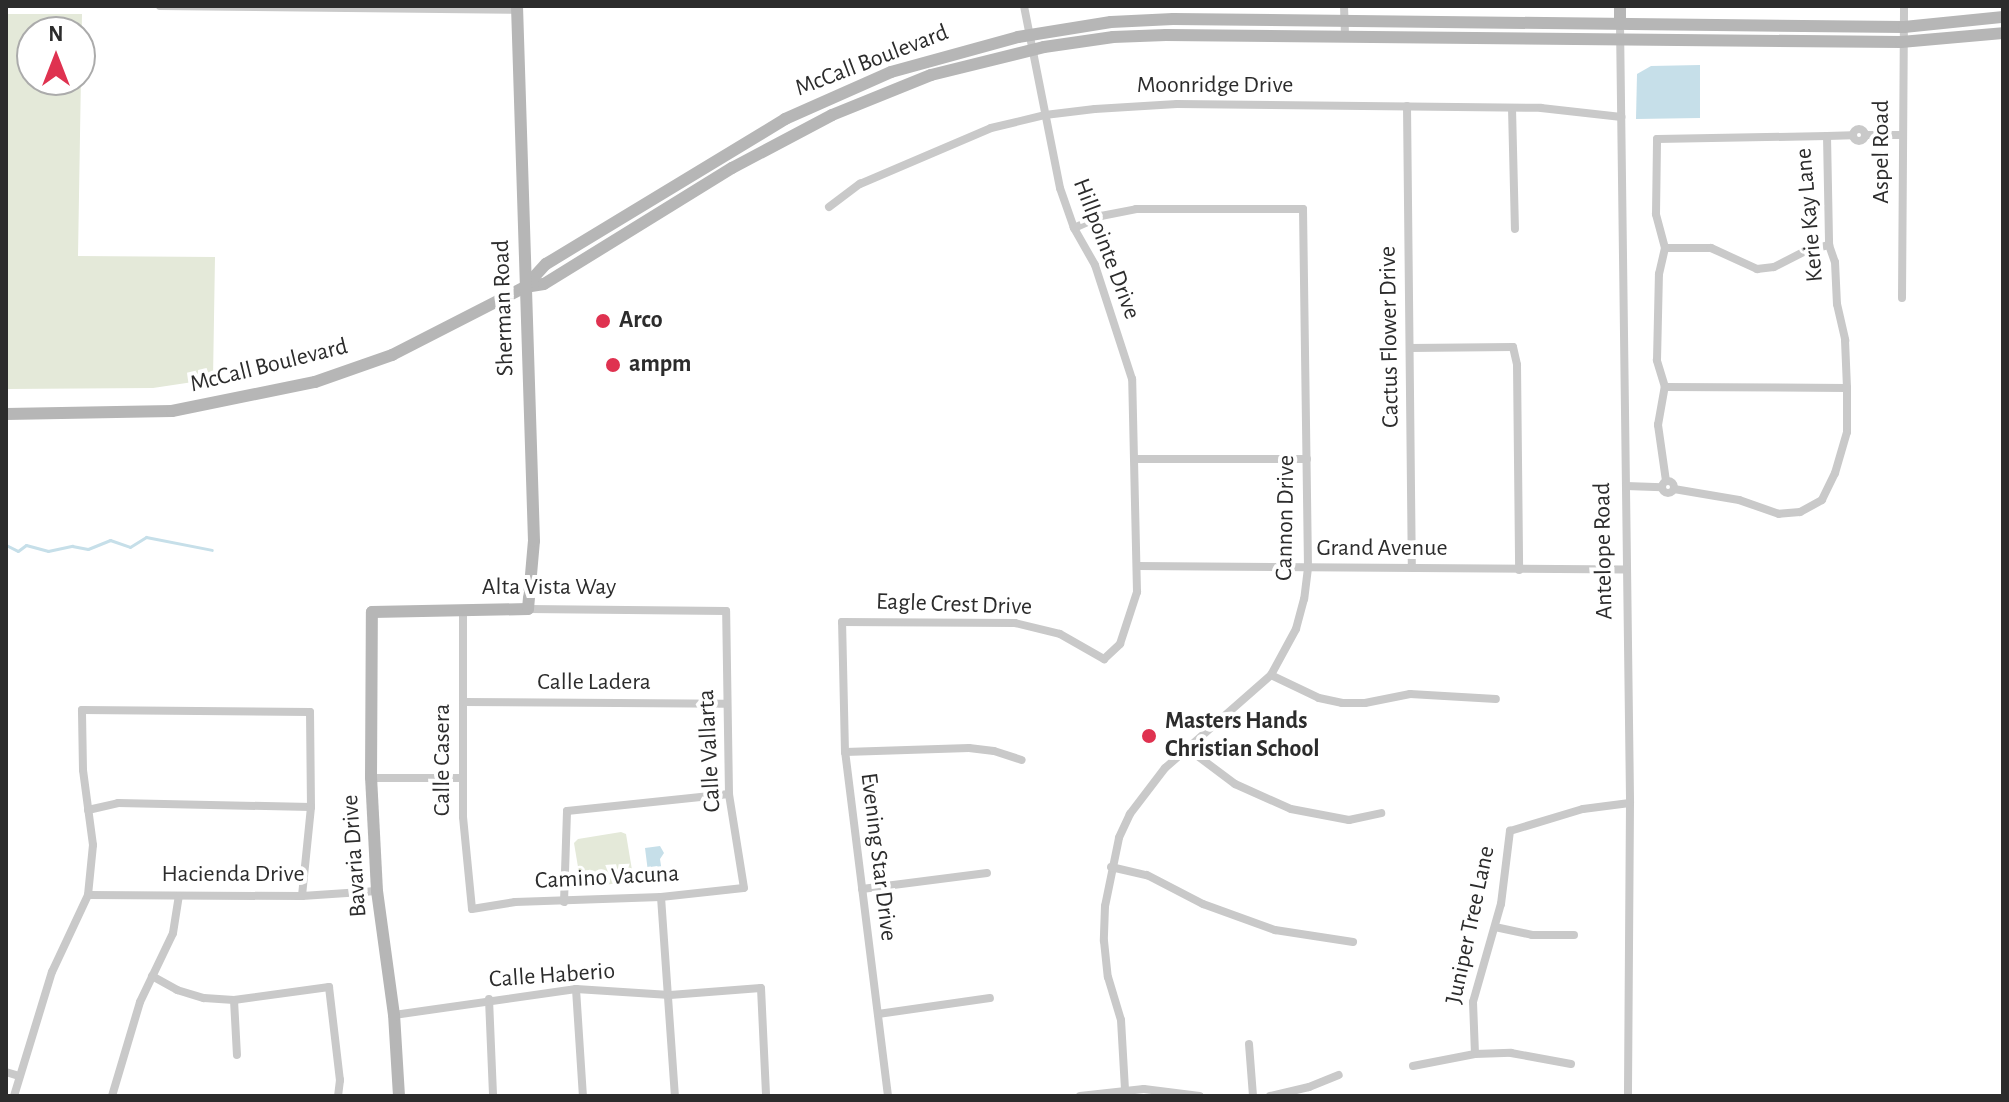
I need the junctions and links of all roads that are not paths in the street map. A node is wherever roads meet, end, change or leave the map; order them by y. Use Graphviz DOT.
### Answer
graph roads {
  1 [pos="160,6"];
  2 [pos="1024,6"];
  3 [pos="1344,6"];
  4 [pos="1620,6"];
  5 [pos="1904,6"];
  6 [pos="519,7"];
  7 [pos="2003,17"];
  8 [pos="1345,20"];
  9 [pos="1620,24"];
  10 [pos="1904,27"];
  11 [pos="2003,33"];
  12 [pos="1029,35"];
  13 [pos="1345,36"];
  14 [pos="1620,40"];
  15 [pos="1901,42"];
  16 [pos="1032,49"];
  17 [pos="859,85"];
  18 [pos="1407,106"];
  19 [pos="1512,108"];
  20 [pos="1045,115"];
  21 [pos="1621,117"];
  22 [pos="1902,135"];
  23 [pos="1827,136"];
  24 [pos="765,149"];
  25 [pos="829,207"];
  26 [pos="1074,228"];
  27 [pos="1515,229"];
  28 [pos="1829,245"];
  29 [pos="1665,248"];
  30 [pos="525,287"];
  31 [pos="1902,298"];
  32 [pos="1410,348"];
  33 [pos="1665,387"];
  34 [pos="1847,388"];
  35 [pos="6,414"];
  36 [pos="1136,459"];
  37 [pos="1307,459"];
  38 [pos="1664,484"];
  39 [pos="1626,486"];
  40 [pos="1137,566"];
  41 [pos="1308,568"];
  42 [pos="1412,568"];
  43 [pos="1626,569"];
  44 [pos="1519,570"];
  45 [pos="528,609"];
  46 [pos="463,610"];
  47 [pos="726,611"];
  48 [pos="372,612"];
  49 [pos="842,622"];
  50 [pos="1104,659"];
  51 [pos="1271,675"];
  52 [pos="1496,699"];
  53 [pos="463,702"];
  54 [pos="726,704"];
  55 [pos="1187,748"];
  56 [pos="845,752"];
  57 [pos="1022,760"];
  58 [pos="371,778"];
  59 [pos="463,778"];
  60 [pos="729,794"];
  61 [pos="1630,803"];
  62 [pos="311,807"];
  63 [pos="88,810"];
  64 [pos="1381,813"];
  65 [pos="1111,867"];
  66 [pos="987,873"];
  67 [pos="744,888"];
  68 [pos="862,889"];
  69 [pos="377,891"];
  70 [pos="88,895"];
  71 [pos="179,896"];
  72 [pos="302,896"];
  73 [pos="661,897"];
  74 [pos="564,902"];
  75 [pos="472,909"];
  76 [pos="1495,927"];
  77 [pos="1574,935"];
  78 [pos="1353,942"];
  79 [pos="152,976"];
  80 [pos="576,989"];
  81 [pos="670,995"];
  82 [pos="990,998"];
  83 [pos="489,999"];
  84 [pos="234,1000"];
  85 [pos="878,1014"];
  86 [pos="394,1015"];
  87 [pos="1249,1044"];
  88 [pos="1475,1054"];
  89 [pos="237,1055"];
  90 [pos="1571,1064"];
  91 [pos="1413,1066"];
  92 [pos="6,1072"];
  93 [pos="1339,1075"];
  94 [pos="19,1076"];
  95 [pos="1125,1090"];
  96 [pos="14,1096"];
  97 [pos="112,1096"];
  98 [pos="338,1096"];
  99 [pos="399,1096"];
  100 [pos="493,1096"];
  101 [pos="583,1096"];
  102 [pos="675,1096"];
  103 [pos="766,1096"];
  104 [pos="888,1096"];
  105 [pos="1080,1096"];
  106 [pos="1200,1096"];
  107 [pos="1253,1096"];
  108 [pos="1270,1096"];
  109 [pos="1628,1096"];
  1 -- 6 [label="street"];
  2 -- 12 [label="street, Hillpointe Drive"];
  3 -- 8 [label="street"];
  4 -- 9 [label="main road, Antelope Road"];
  5 -- 10 [label="street, Aspel Road"];
  6 -- 30 [label="main road, Sherman Road"];
  7 -- 10 [label="main road, McCall Boulevard"];
  8 -- 9 [label="main road, McCall Boulevard"];
  8 -- 12 [label="main road, McCall Boulevard"];
  8 -- 13 [label="street"];
  9 -- 10 [label="main road, McCall Boulevard"];
  9 -- 14 [label="street, Antelope Road"];
  10 -- 15 [label="street, Aspel Road"];
  11 -- 15 [label="main road, McCall Boulevard"];
  12 -- 16 [label="street, Hillpointe Drive"];
  12 -- 17 [label="main road, McCall Boulevard"];
  13 -- 14 [label="main road, McCall Boulevard"];
  13 -- 16 [label="main road, McCall Boulevard"];
  14 -- 15 [label="main road, McCall Boulevard"];
  14 -- 21 [label="street, Antelope Road"];
  15 -- 22 [label="street, Aspel Road"];
  16 -- 20 [label="street, Hillpointe Drive"];
  16 -- 24 [label="main road, McCall Boulevard"];
  17 -- 24 [label="main road"];
  17 -- 30 [label="main road, McCall Boulevard"];
  18 -- 19 [label="street, Moonridge Drive"];
  18 -- 20 [label="street, Moonridge Drive"];
  18 -- 32 [label="street, Cactus Flower Drive"];
  19 -- 21 [label="street, Moonridge Drive"];
  19 -- 27 [label="street"];
  20 -- 25 [label="street, Moonridge Drive"];
  20 -- 26 [label="street, Hillpointe Drive"];
  21 -- 39 [label="street, Antelope Road"];
  22 -- 23 [label="street"];
  22 -- 31 [label="street, Aspel Road"];
  23 -- 28 [label="street, Kerie Kay Lane"];
  23 -- 29 [label="street, Kerie Kay Lane"];
  24 -- 30 [label="main road, McCall Boulevard"];
  26 -- 36 [label="street, Hillpointe Drive"];
  26 -- 37 [label="street, Cannon Drive"];
  28 -- 29 [label="street"];
  28 -- 34 [label="street, Kerie Kay Lane"];
  29 -- 33 [label="street, Kerie Kay Lane"];
  30 -- 35 [label="main road, McCall Boulevard"];
  30 -- 45 [label="main road, Sherman Road"];
  32 -- 42 [label="street, Cactus Flower Drive"];
  32 -- 44 [label="street"];
  33 -- 34 [label="street"];
  33 -- 38 [label="street, Kerie Kay Lane"];
  34 -- 38 [label="street, Kerie Kay Lane"];
  36 -- 37 [label="street"];
  36 -- 40 [label="street, Hillpointe Drive"];
  37 -- 41 [label="street, Cannon Drive"];
  38 -- 39 [label="street"];
  39 -- 43 [label="street, Antelope Road"];
  40 -- 41 [label="street, Grand Avenue"];
  40 -- 50 [label="street, Hillpointe Drive"];
  41 -- 42 [label="street, Grand Avenue"];
  41 -- 51 [label="street, Cannon Drive"];
  42 -- 44 [label="street, Grand Avenue"];
  43 -- 44 [label="street, Grand Avenue"];
  43 -- 61 [label="street, Antelope Road"];
  45 -- 46 [label="main road, Alta Vista Way"];
  45 -- 47 [label="street, Alta Vista Way"];
  46 -- 48 [label="main road, Alta Vista Way"];
  46 -- 53 [label="street, Calle Casera"];
  47 -- 54 [label="street, Calle Vallarta"];
  48 -- 58 [label="main road, Bavaria Drive"];
  49 -- 50 [label="street, Eagle Crest Drive"];
  49 -- 56 [label="street, Evening Star Drive"];
  51 -- 52 [label="street"];
  51 -- 55 [label="street, Cannon Drive"];
  53 -- 54 [label="street, Calle Ladera"];
  53 -- 59 [label="street, Calle Casera"];
  54 -- 60 [label="street, Calle Vallarta"];
  55 -- 64 [label="street"];
  55 -- 65 [label="street, Cannon Drive"];
  56 -- 57 [label="street"];
  56 -- 68 [label="street, Evening Star Drive"];
  58 -- 59 [label="street"];
  58 -- 69 [label="main road, Bavaria Drive"];
  59 -- 75 [label="street, Calle Casera"];
  60 -- 67 [label="street, Calle Vallarta"];
  60 -- 74 [label="street"];
  61 -- 76 [label="street, Juniper Tree Lane"];
  61 -- 109 [label="street, Antelope Road"];
  62 -- 63 [label="street"];
  62 -- 63 [label="street"];
  62 -- 72 [label="street"];
  63 -- 70 [label="street"];
  65 -- 78 [label="street"];
  65 -- 95 [label="street, Cannon Drive"];
  66 -- 68 [label="street"];
  67 -- 73 [label="street, Camino Vacuna"];
  68 -- 85 [label="street, Evening Star Drive"];
  69 -- 72 [label="street, Hacienda Drive"];
  69 -- 86 [label="main road, Bavaria Drive"];
  70 -- 71 [label="street, Hacienda Drive"];
  70 -- 94 [label="street"];
  71 -- 72 [label="street, Hacienda Drive"];
  71 -- 79 [label="street"];
  73 -- 74 [label="street, Camino Vacuna"];
  73 -- 81 [label="street"];
  74 -- 75 [label="street, Camino Vacuna"];
  76 -- 77 [label="street"];
  76 -- 88 [label="street, Juniper Tree Lane"];
  79 -- 84 [label="street"];
  79 -- 97 [label="street"];
  80 -- 81 [label="street, Calle Haberio"];
  80 -- 83 [label="street, Calle Haberio"];
  80 -- 101 [label="street"];
  81 -- 102 [label="street"];
  81 -- 103 [label="street, Calle Haberio"];
  82 -- 85 [label="street"];
  83 -- 86 [label="street, Calle Haberio"];
  83 -- 100 [label="street"];
  84 -- 89 [label="street"];
  84 -- 98 [label="street"];
  85 -- 104 [label="street, Evening Star Drive"];
  86 -- 99 [label="main road, Bavaria Drive"];
  87 -- 107 [label="street"];
  88 -- 90 [label="street"];
  88 -- 91 [label="street"];
  92 -- 94 [label="street"];
  93 -- 108 [label="street"];
  94 -- 96 [label="street"];
  95 -- 105 [label="street"];
  95 -- 106 [label="street"];
}
